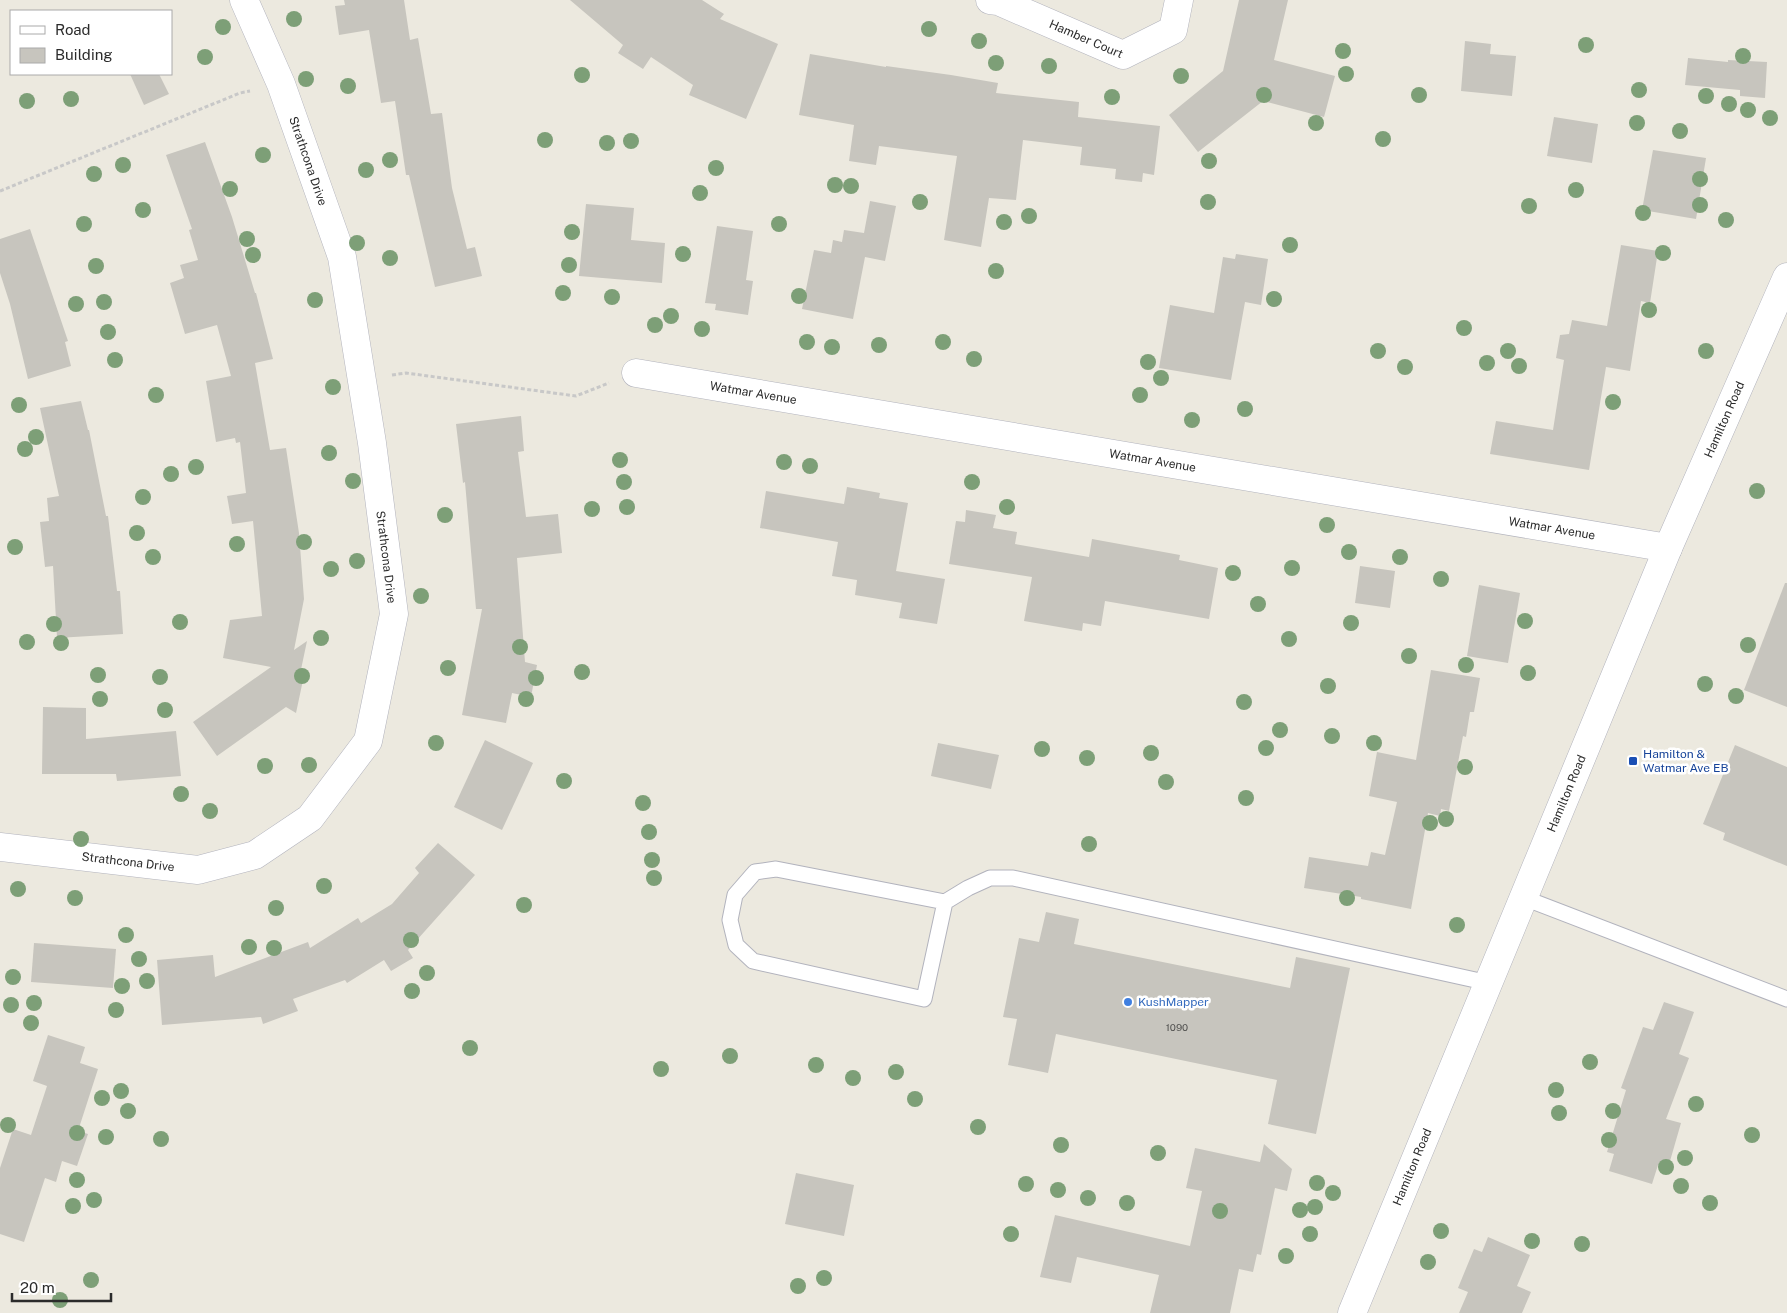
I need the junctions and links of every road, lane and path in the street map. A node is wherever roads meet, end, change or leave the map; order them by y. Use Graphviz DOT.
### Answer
graph roads {
  1 [pos="244,0"];
  2 [pos="996,0"];
  3 [pos="1179,0"];
  4 [pos="281,84"];
  5 [pos="0,191"];
  6 [pos="1787,277"];
  7 [pos="636,373"];
  8 [pos="362,382"];
  9 [pos="1668,548"];
  10 [pos="0,847"];
  11 [pos="1524,898"];
  12 [pos="945,902"];
  13 [pos="1489,982"];
  14 [pos="1787,999"];
  15 [pos="1352,1313"];
  1 -- 4 [label="street, Strathcona Drive"];
  2 -- 3 [label="street, Hamber Court"];
  4 -- 5 [label="path"];
  4 -- 8 [label="street, Strathcona Drive"];
  6 -- 9 [label="street, Hamilton Road"];
  7 -- 8 [label="path"];
  7 -- 9 [label="street, Watmar Avenue"];
  8 -- 10 [label="street, Strathcona Drive"];
  9 -- 11 [label="street, Hamilton Road"];
  11 -- 13 [label="street, Hamilton Road"];
  11 -- 14 [label="lane"];
  12 -- 12 [label="lane"];
  12 -- 13 [label="lane"];
  13 -- 15 [label="street, Hamilton Road"];
}
